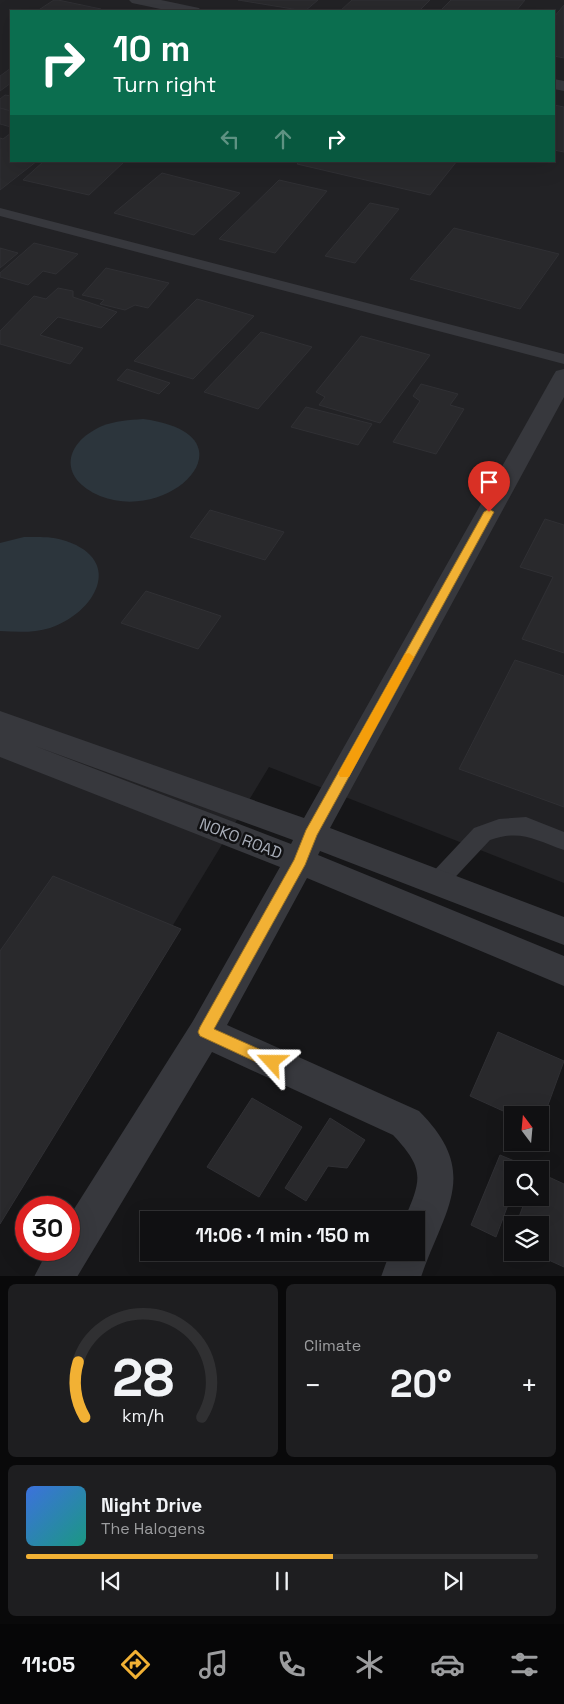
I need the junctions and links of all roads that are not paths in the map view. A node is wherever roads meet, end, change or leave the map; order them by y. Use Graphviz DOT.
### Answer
graph roads {
  1 [pos="137,0"];
  2 [pos="188,10"];
  3 [pos="0,212"];
  4 [pos="564,359"];
  5 [pos="564,376"];
  6 [pos="0,722"];
  7 [pos="0,745"];
  8 [pos="564,841"];
  9 [pos="306,848"];
  10 [pos="436,882"];
  11 [pos="564,931"];
  12 [pos="564,971"];
  13 [pos="205,1032"];
  14 [pos="425,1214"];
  15 [pos="407,1261"];
  16 [pos="54,1276"];
  17 [pos="401,1276"];
  1 -- 2 [label="street"];
  3 -- 4 [label="lane"];
  5 -- 9 [label="street"];
  6 -- 9 [label="street"];
  7 -- 9 [label="street, NOKO ROAD"];
  8 -- 10 [label="lane"];
  9 -- 10 [label="street"];
  9 -- 12 [label="street, NOKO ROAD"];
  9 -- 13 [label="street"];
  10 -- 11 [label="street"];
  13 -- 14 [label="street"];
  13 -- 16 [label="street"];
  15 -- 17 [label="street"];
}
